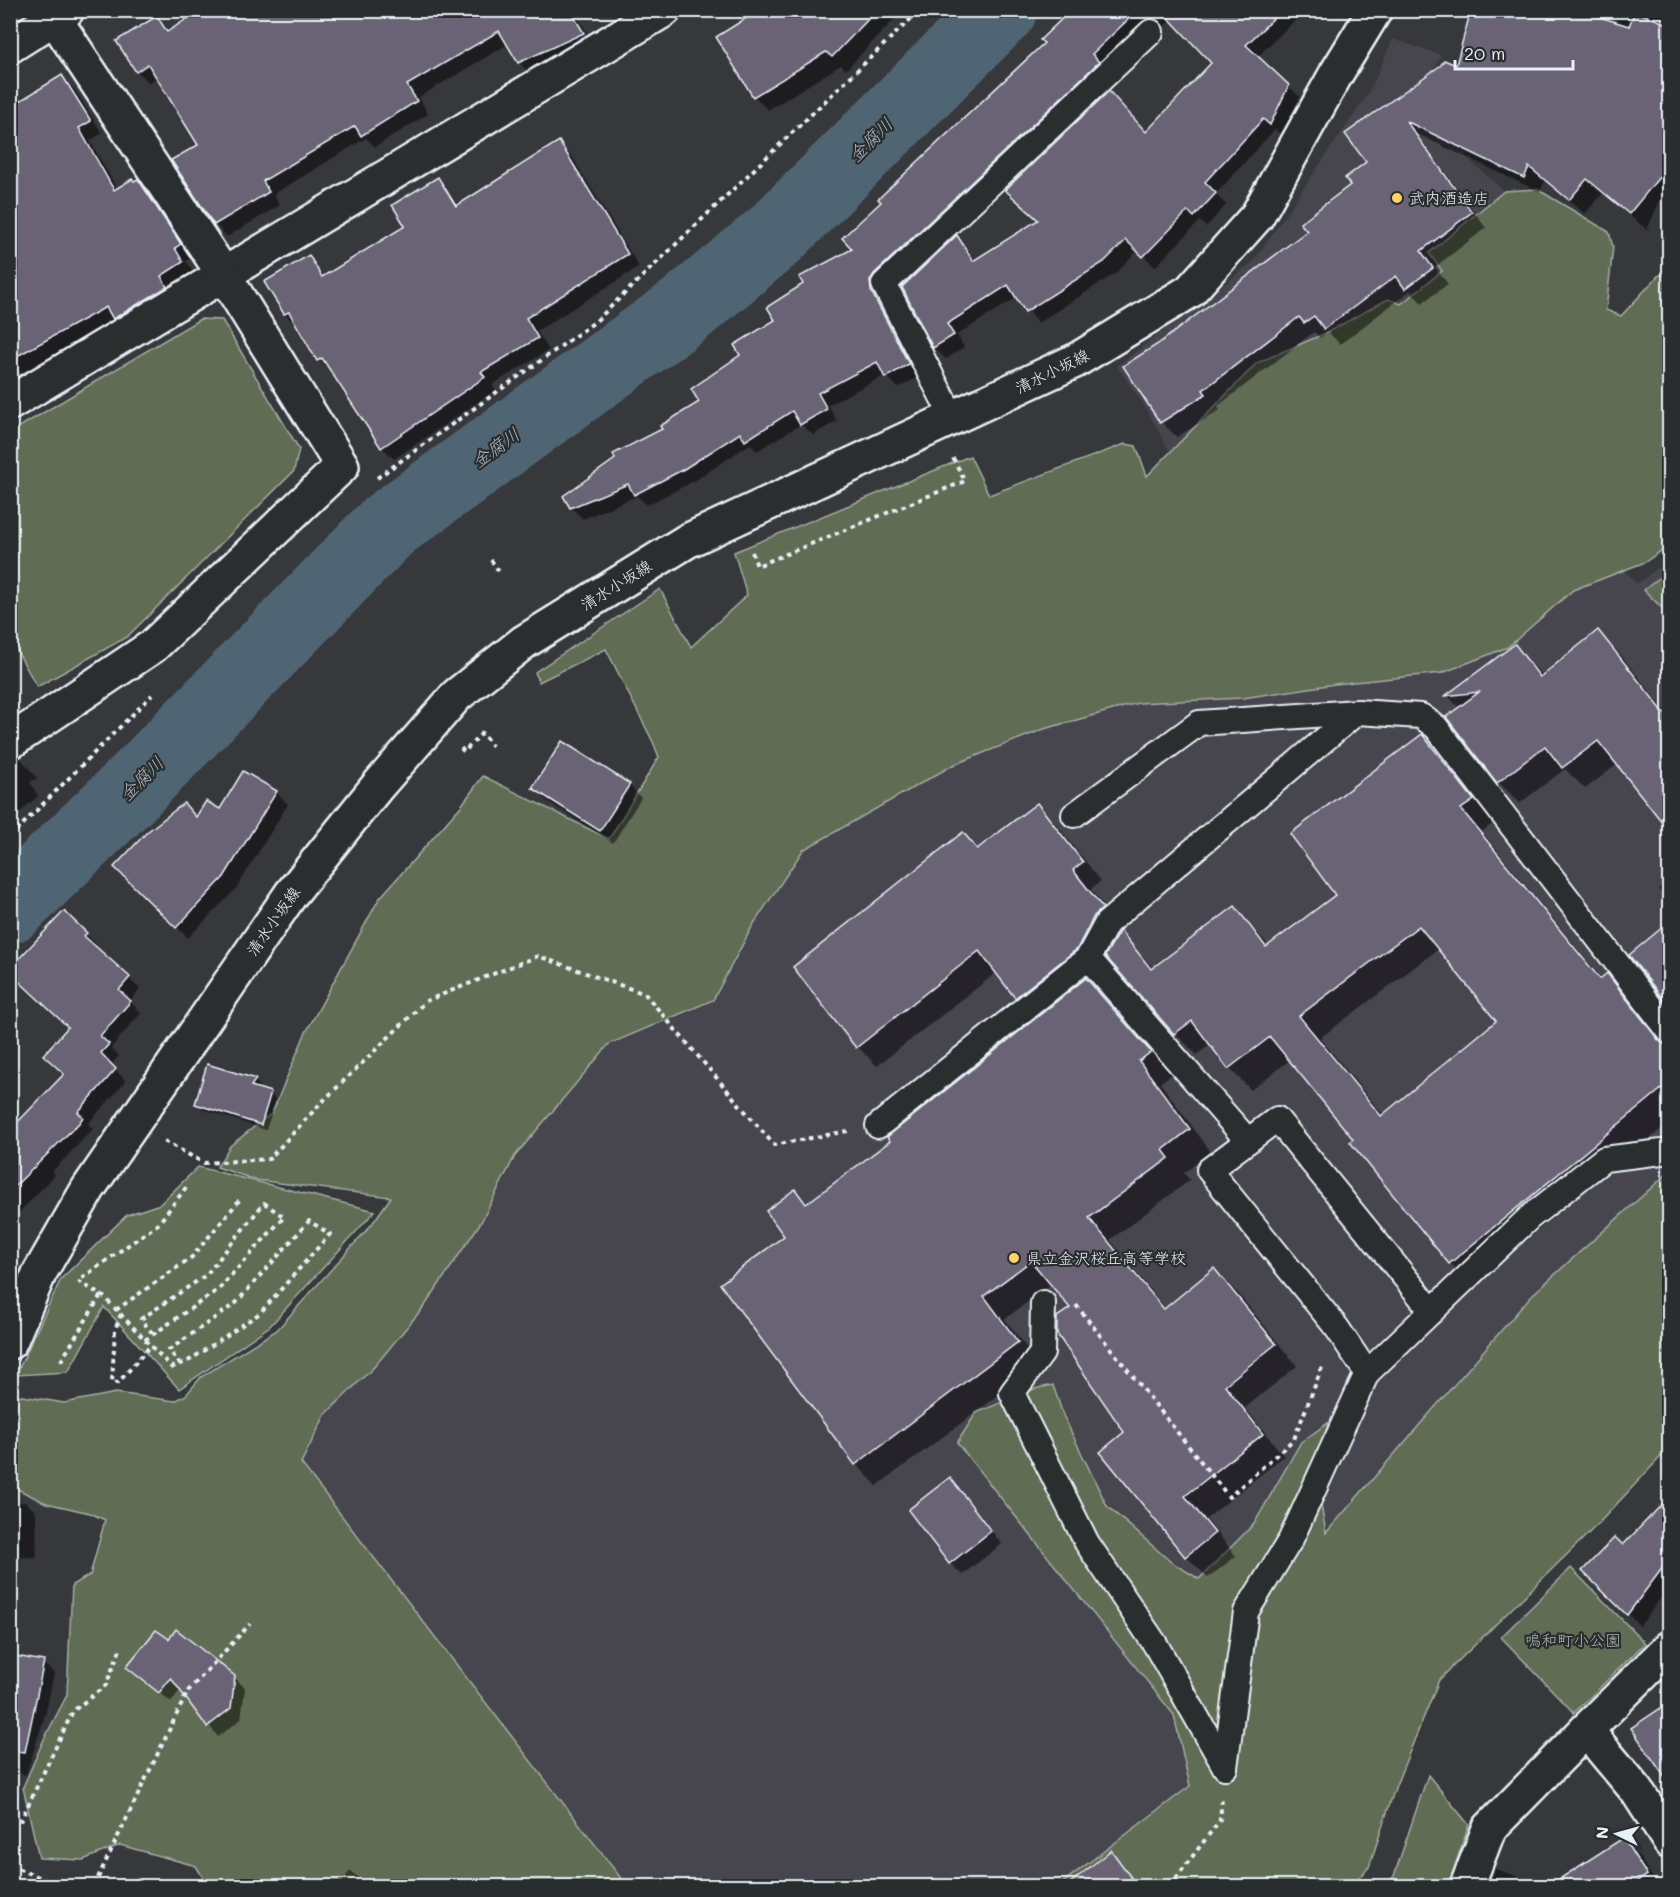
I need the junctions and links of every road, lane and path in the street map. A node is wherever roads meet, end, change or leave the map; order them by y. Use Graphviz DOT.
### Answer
graph roads {
  1 [pos="664,10"];
  2 [pos="920,10"];
  3 [pos="1375,10"];
  4 [pos="57,13"];
  5 [pos="1151,32"];
  6 [pos="10,46"];
  7 [pos="224,275"];
  8 [pos="10,403"];
  9 [pos="945,421"];
  10 [pos="374,480"];
  11 [pos="739,518"];
  12 [pos="491,560"];
  13 [pos="500,573"];
  14 [pos="153,694"];
  15 [pos="1357,712"];
  16 [pos="482,733"];
  17 [pos="10,742"];
  18 [pos="492,746"];
  19 [pos="1074,814"];
  20 [pos="10,837"];
  21 [pos="1088,958"];
  22 [pos="1670,1032"];
  23 [pos="135,1122"];
  24 [pos="878,1126"];
  25 [pos="1248,1141"];
  26 [pos="1670,1151"];
  27 [pos="188,1185"];
  28 [pos="242,1197"];
  29 [pos="46,1262"];
  30 [pos="77,1281"];
  31 [pos="72,1291"];
  32 [pos="101,1295"];
  33 [pos="1043,1303"];
  34 [pos="116,1310"];
  35 [pos="1432,1311"];
  36 [pos="121,1314"];
  37 [pos="1337,1328"];
  38 [pos="153,1334"];
  39 [pos="145,1340"];
  40 [pos="10,1342"];
  41 [pos="150,1346"];
  42 [pos="61,1361"];
  43 [pos="180,1364"];
  44 [pos="171,1368"];
  45 [pos="176,1372"];
  46 [pos="1367,1373"];
  47 [pos="250,1624"];
  48 [pos="121,1647"];
  49 [pos="1670,1647"];
  50 [pos="1586,1730"];
  51 [pos="1225,1767"];
  52 [pos="10,1817"];
  53 [pos="1670,1842"];
  54 [pos="10,1865"];
  55 [pos="60,1887"];
  56 [pos="94,1887"];
  57 [pos="1170,1887"];
  58 [pos="1467,1887"];
  1 -- 7 [label="street"];
  2 -- 10 [label="path"];
  3 -- 9 [label="street, 清水小坂線"];
  4 -- 6 [label="street"];
  4 -- 7 [label="street"];
  5 -- 9 [label="lane"];
  7 -- 8 [label="street"];
  7 -- 17 [label="street"];
  9 -- 11 [label="street, 清水小坂線"];
  9 -- 11 [label="path"];
  11 -- 23 [label="street, 清水小坂線"];
  12 -- 13 [label="path"];
  14 -- 20 [label="path"];
  15 -- 19 [label="lane"];
  15 -- 21 [label="lane"];
  15 -- 22 [label="lane"];
  16 -- 18 [label="path"];
  21 -- 24 [label="lane"];
  21 -- 25 [label="lane"];
  23 -- 24 [label="path"];
  23 -- 29 [label="street, 清水小坂線"];
  25 -- 35 [label="lane"];
  25 -- 37 [label="lane"];
  26 -- 35 [label="lane"];
  27 -- 30 [label="path"];
  28 -- 34 [label="path"];
  29 -- 30 [label="path"];
  29 -- 40 [label="street, 清水小坂線"];
  30 -- 31 [label="path"];
  30 -- 32 [label="path"];
  32 -- 34 [label="path"];
  32 -- 42 [label="path"];
  33 -- 37 [label="path"];
  33 -- 51 [label="lane"];
  34 -- 36 [label="path"];
  35 -- 46 [label="lane"];
  36 -- 39 [label="path"];
  36 -- 41 [label="path"];
  37 -- 46 [label="lane"];
  38 -- 38 [label="path"];
  38 -- 39 [label="path"];
  39 -- 41 [label="path"];
  41 -- 44 [label="path"];
  43 -- 43 [label="path"];
  43 -- 44 [label="path"];
  44 -- 45 [label="path"];
  46 -- 51 [label="lane"];
  47 -- 56 [label="path"];
  48 -- 52 [label="path"];
  49 -- 50 [label="street"];
  50 -- 53 [label="street"];
  50 -- 58 [label="street"];
  51 -- 57 [label="path"];
  54 -- 55 [label="path"];
}
